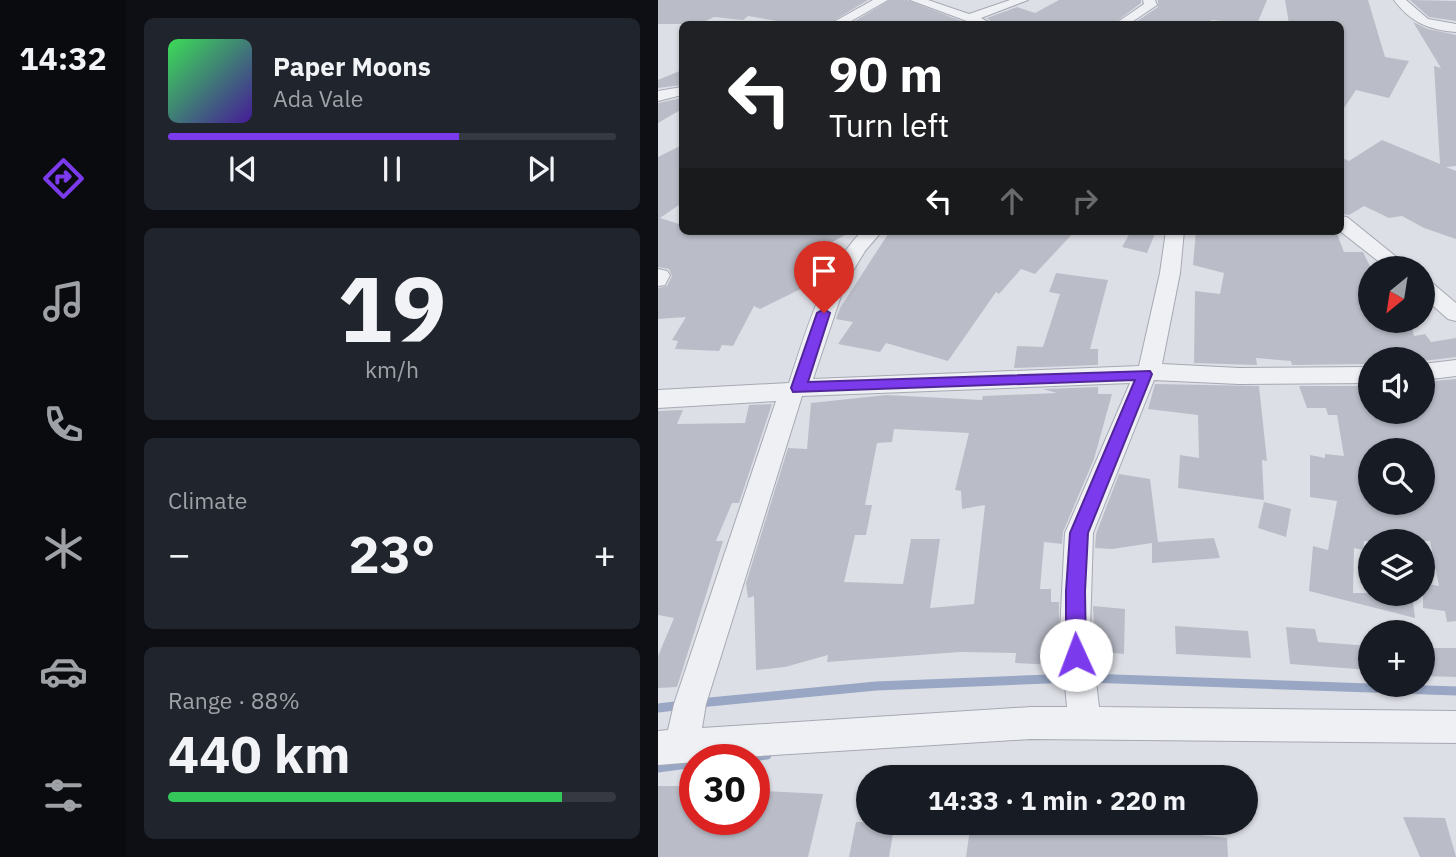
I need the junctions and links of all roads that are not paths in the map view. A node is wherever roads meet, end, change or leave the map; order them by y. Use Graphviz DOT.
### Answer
graph roads {
  1 [pos="882,0"];
  2 [pos="916,0"];
  3 [pos="1022,0"];
  4 [pos="1149,0"];
  5 [pos="1400,0"];
  6 [pos="969,18"];
  7 [pos="843,21"];
  8 [pos="978,21"];
  9 [pos="1126,21"];
  10 [pos="1456,28"];
  11 [pos="679,92"];
  12 [pos="658,96"];
  13 [pos="1344,224"];
  14 [pos="869,235"];
  15 [pos="1175,235"];
  16 [pos="1385,256"];
  17 [pos="1435,296"];
  18 [pos="1456,314"];
  19 [pos="1456,369"];
  20 [pos="1435,371"];
  21 [pos="1147,373"];
  22 [pos="1358,375"];
  23 [pos="795,389"];
  24 [pos="658,399"];
  25 [pos="1086,723"];
  26 [pos="1456,727"];
  27 [pos="670,747"];
  1 -- 7 [label="street"];
  2 -- 6 [label="street"];
  3 -- 6 [label="street"];
  4 -- 9 [label="street"];
  5 -- 10 [label="street"];
  6 -- 8 [label="street"];
  11 -- 12 [label="street"];
  13 -- 16 [label="street"];
  14 -- 23 [label="street"];
  15 -- 21 [label="street"];
  17 -- 18 [label="street"];
  19 -- 20 [label="street"];
  21 -- 22 [label="street"];
  21 -- 23 [label="street"];
  21 -- 25 [label="street"];
  23 -- 24 [label="street"];
  23 -- 27 [label="street"];
  25 -- 26 [label="street"];
  25 -- 27 [label="street"];
}
